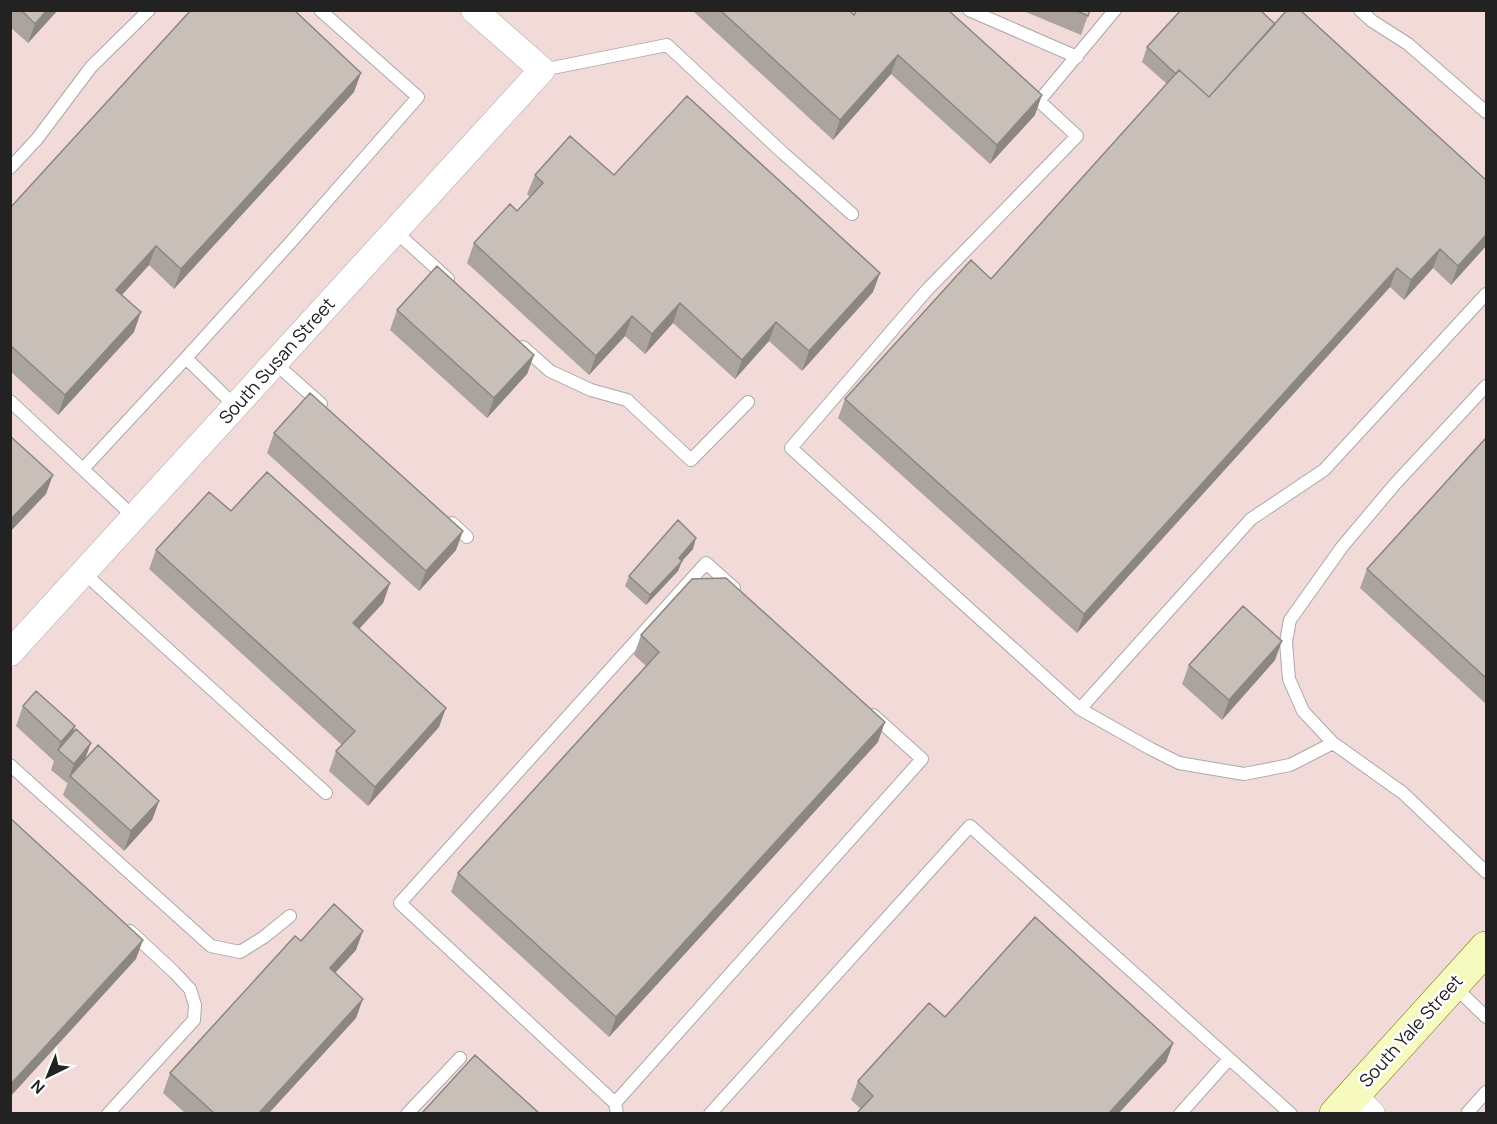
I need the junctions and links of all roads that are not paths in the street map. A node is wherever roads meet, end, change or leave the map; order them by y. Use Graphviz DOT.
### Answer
graph roads {
  1 [pos="149,10"];
  2 [pos="320,10"];
  3 [pos="474,10"];
  4 [pos="969,10"];
  5 [pos="1115,10"];
  6 [pos="1360,10"];
  7 [pos="1077,57"];
  8 [pos="542,70"];
  9 [pos="1486,112"];
  10 [pos="10,168"];
  11 [pos="852,214"];
  12 [pos="395,231"];
  13 [pos="455,286"];
  14 [pos="1486,294"];
  15 [pos="515,340"];
  16 [pos="186,358"];
  17 [pos="275,363"];
  18 [pos="1486,386"];
  19 [pos="10,402"];
  20 [pos="748,402"];
  21 [pos="236,406"];
  22 [pos="328,411"];
  23 [pos="83,469"];
  24 [pos="441,514"];
  25 [pos="134,518"];
  26 [pos="467,537"];
  27 [pos="84,573"];
  28 [pos="740,594"];
  29 [pos="10,653"];
  30 [pos="862,704"];
  31 [pos="1080,709"];
  32 [pos="1333,743"];
  33 [pos="10,765"];
  34 [pos="326,793"];
  35 [pos="1486,872"];
  36 [pos="290,916"];
  37 [pos="123,924"];
  38 [pos="1486,948"];
  39 [pos="1453,985"];
  40 [pos="1486,1017"];
  41 [pos="460,1058"];
  42 [pos="1229,1059"];
  43 [pos="1486,1092"];
  44 [pos="1354,1107"];
  45 [pos="616,1108"];
  46 [pos="108,1113"];
  47 [pos="407,1113"];
  48 [pos="710,1113"];
  49 [pos="1180,1113"];
  50 [pos="1291,1113"];
  51 [pos="1470,1113"];
  1 -- 10 [label="lane"];
  2 -- 16 [label="lane"];
  3 -- 8 [label="street"];
  4 -- 7 [label="lane"];
  5 -- 7 [label="lane"];
  6 -- 9 [label="lane"];
  7 -- 31 [label="lane"];
  8 -- 11 [label="lane"];
  8 -- 12 [label="street, South Susan Street"];
  12 -- 13 [label="lane"];
  12 -- 17 [label="street, South Susan Street"];
  14 -- 31 [label="lane"];
  15 -- 20 [label="lane"];
  16 -- 21 [label="lane"];
  16 -- 23 [label="lane"];
  17 -- 21 [label="street, South Susan Street"];
  17 -- 22 [label="lane"];
  18 -- 32 [label="lane"];
  19 -- 23 [label="lane"];
  21 -- 25 [label="street, South Susan Street"];
  23 -- 25 [label="lane"];
  24 -- 26 [label="lane"];
  25 -- 27 [label="street, South Susan Street"];
  27 -- 29 [label="street, South Susan Street"];
  27 -- 34 [label="lane"];
  28 -- 45 [label="lane"];
  30 -- 45 [label="lane"];
  31 -- 32 [label="lane"];
  32 -- 35 [label="lane"];
  33 -- 36 [label="lane"];
  37 -- 46 [label="lane"];
  38 -- 39 [label="street, South Yale Street"];
  39 -- 40 [label="lane"];
  39 -- 44 [label="street, South Yale Street"];
  41 -- 47 [label="lane"];
  42 -- 48 [label="lane"];
  42 -- 49 [label="lane"];
  42 -- 50 [label="lane"];
  43 -- 51 [label="lane"];
}
